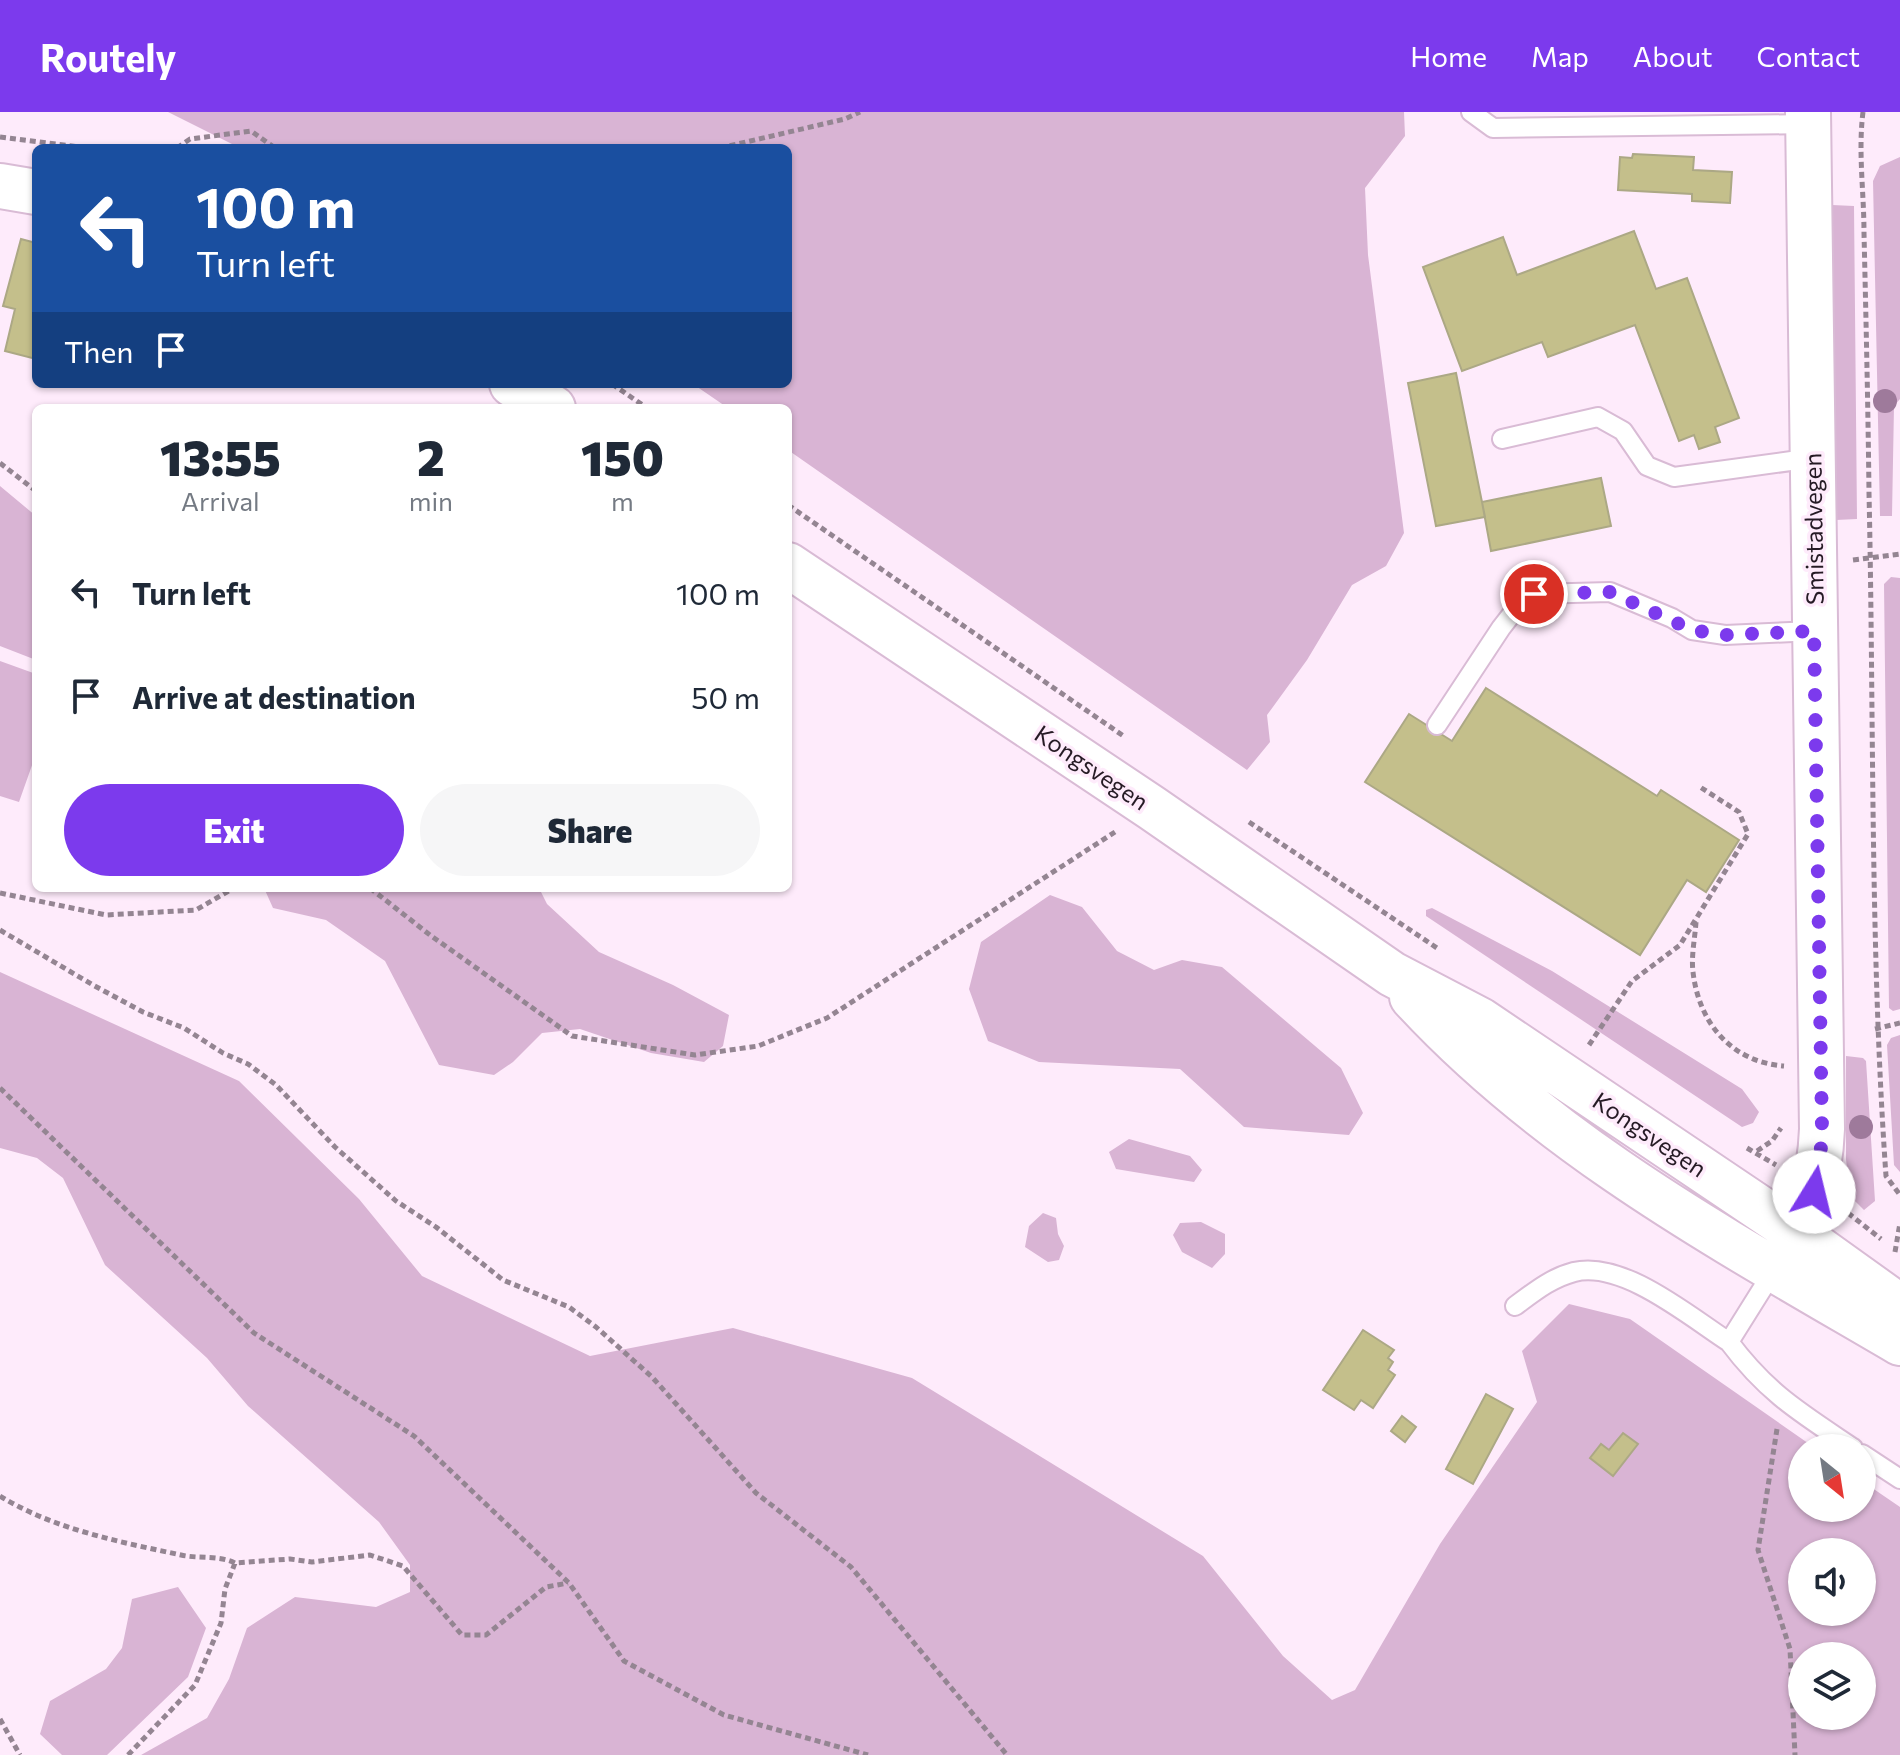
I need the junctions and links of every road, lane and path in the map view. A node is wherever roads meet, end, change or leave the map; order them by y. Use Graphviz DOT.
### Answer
graph roads {
  1 [pos="860,112"];
  2 [pos="1471,112"];
  3 [pos="1863,112"];
  4 [pos="1808,118"];
  5 [pos="0,137"];
  6 [pos="56,144"];
  7 [pos="183,144"];
  8 [pos="269,144"];
  9 [pos="737,144"];
  10 [pos="0,186"];
  11 [pos="32,191"];
  12 [pos="519,388"];
  13 [pos="618,388"];
  14 [pos="546,404"];
  15 [pos="641,404"];
  16 [pos="1502,439"];
  17 [pos="1813,458"];
  18 [pos="0,463"];
  19 [pos="32,488"];
  20 [pos="792,508"];
  21 [pos="1900,554"];
  22 [pos="1871,558"];
  23 [pos="1844,562"];
  24 [pos="792,568"];
  25 [pos="1814,631"];
  26 [pos="1437,725"];
  27 [pos="1136,745"];
  28 [pos="1700,787"];
  29 [pos="1152,808"];
  30 [pos="1239,815"];
  31 [pos="227,892"];
  32 [pos="375,892"];
  33 [pos="0,893"];
  34 [pos="1696,921"];
  35 [pos="0,930"];
  36 [pos="1445,954"];
  37 [pos="1392,974"];
  38 [pos="1900,1023"];
  39 [pos="1875,1029"];
  40 [pos="1597,1056"];
  41 [pos="1789,1067"];
  42 [pos="0,1088"];
  43 [pos="1743,1146"];
  44 [pos="1814,1192"];
  45 [pos="1900,1195"];
  46 [pos="1900,1223"];
  47 [pos="1798,1234"];
  48 [pos="1898,1253"];
  49 [pos="1774,1270"];
  50 [pos="1515,1306"];
  51 [pos="1900,1307"];
  52 [pos="1729,1342"];
  53 [pos="1900,1343"];
  54 [pos="1782,1400"];
  55 [pos="1832,1434"];
  56 [pos="1876,1463"];
  57 [pos="1900,1479"];
  58 [pos="0,1496"];
  59 [pos="235,1563"];
  60 [pos="569,1583"];
  61 [pos="0,1719"];
  62 [pos="20,1755"];
  63 [pos="128,1755"];
  64 [pos="868,1755"];
  65 [pos="1007,1755"];
  66 [pos="1795,1755"];
  1 -- 9 [label="path"];
  2 -- 4 [label="lane"];
  3 -- 22 [label="path"];
  4 -- 17 [label="main road, Smistadvegen"];
  5 -- 6 [label="path"];
  7 -- 8 [label="path"];
  10 -- 11 [label="main road"];
  12 -- 14 [label="main road"];
  13 -- 15 [label="path"];
  16 -- 17 [label="lane"];
  17 -- 25 [label="main road, Smistadvegen"];
  18 -- 19 [label="path"];
  20 -- 27 [label="path"];
  21 -- 22 [label="path"];
  22 -- 23 [label="path"];
  22 -- 39 [label="path"];
  24 -- 29 [label="main road, Kongsvegen"];
  25 -- 26 [label="lane"];
  25 -- 44 [label="main road, Smistadvegen"];
  28 -- 34 [label="path"];
  29 -- 32 [label="path"];
  29 -- 37 [label="main road, Kongsvegen"];
  30 -- 36 [label="path"];
  31 -- 33 [label="path"];
  34 -- 40 [label="path"];
  34 -- 41 [label="path"];
  35 -- 65 [label="path"];
  37 -- 47 [label="main road, Kongsvegen"];
  37 -- 49 [label="main road, Kongsvegen"];
  38 -- 39 [label="path"];
  39 -- 45 [label="path"];
  42 -- 60 [label="path"];
  43 -- 44 [label="path"];
  44 -- 47 [label="main road, Smistadvegen"];
  44 -- 48 [label="path"];
  46 -- 48 [label="path"];
  47 -- 49 [label="main road, Smistadvegen"];
  47 -- 51 [label="main road, Kongsvegen"];
  49 -- 52 [label="lane"];
  49 -- 53 [label="main road, Kongsvegen"];
  50 -- 52 [label="lane"];
  52 -- 54 [label="lane"];
  54 -- 55 [label="lane"];
  54 -- 66 [label="path"];
  56 -- 57 [label="lane"];
  58 -- 59 [label="path"];
  59 -- 60 [label="path"];
  59 -- 63 [label="path"];
  60 -- 64 [label="path"];
  61 -- 62 [label="path"];
}
